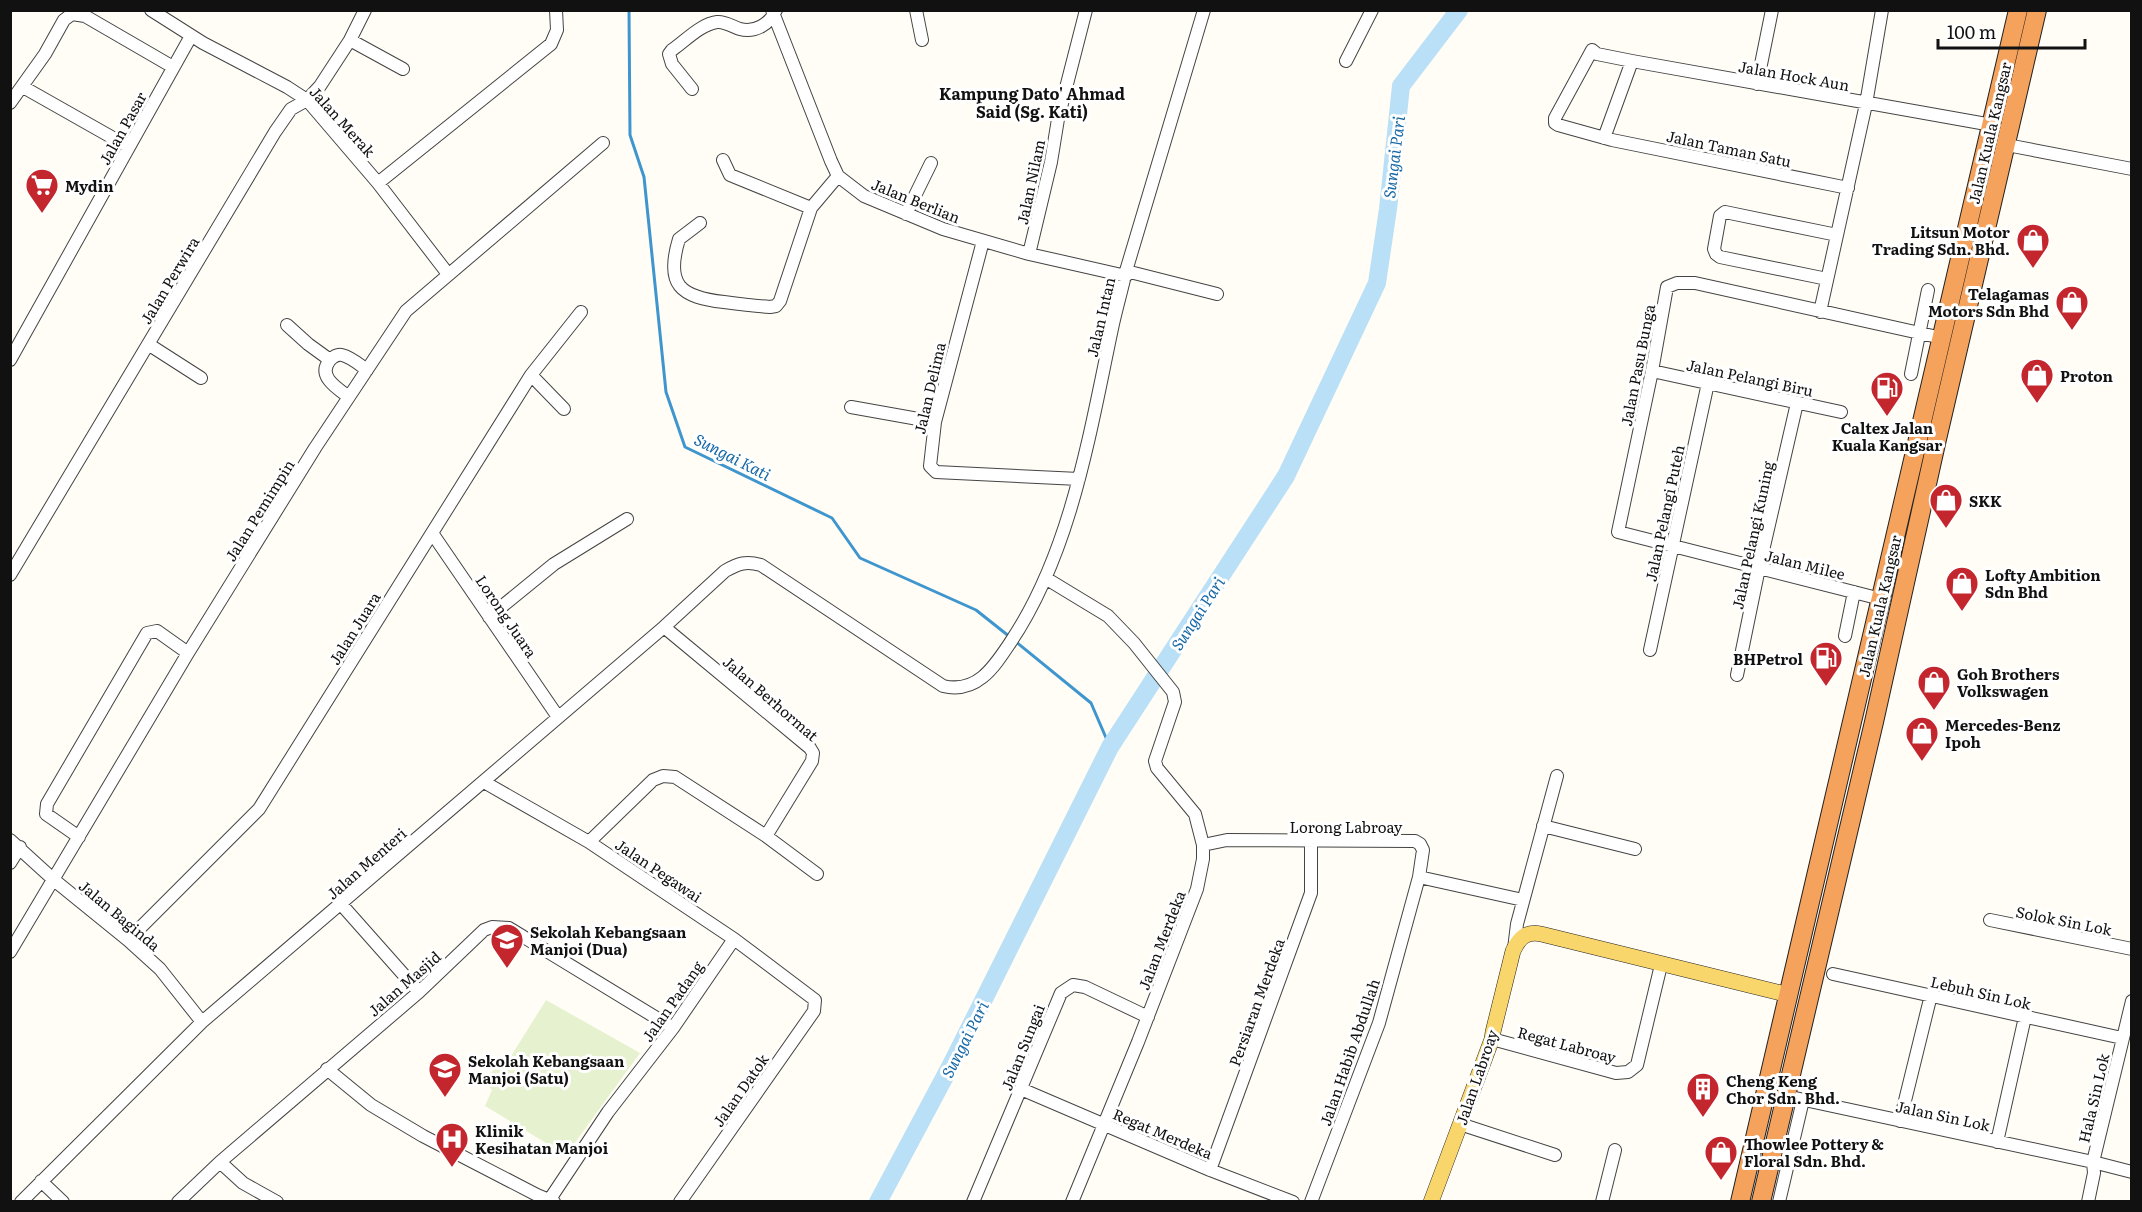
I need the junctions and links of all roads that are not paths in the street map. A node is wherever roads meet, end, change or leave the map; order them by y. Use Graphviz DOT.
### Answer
graph roads {
  1 [pos="151,10"];
  2 [pos="365,10"];
  3 [pos="556,10"];
  4 [pos="916,10"];
  5 [pos="1086,10"];
  6 [pos="1204,10"];
  7 [pos="1372,10"];
  8 [pos="1772,10"];
  9 [pos="1882,10"];
  10 [pos="2018,10"];
  11 [pos="2037,10"];
  12 [pos="774,12"];
  13 [pos="191,36"];
  14 [pos="350,40"];
  15 [pos="922,40"];
  16 [pos="1592,50"];
  17 [pos="1347,61"];
  18 [pos="1632,61"];
  19 [pos="173,67"];
  20 [pos="403,69"];
  21 [pos="1757,84"];
  22 [pos="23,87"];
  23 [pos="692,89"];
  24 [pos="307,100"];
  25 [pos="10,103"];
  26 [pos="1866,104"];
  27 [pos="1992,125"];
  28 [pos="1604,138"];
  29 [pos="603,142"];
  30 [pos="2007,145"];
  31 [pos="129,147"];
  32 [pos="723,160"];
  33 [pos="931,163"];
  34 [pos="2132,169"];
  35 [pos="838,176"];
  36 [pos="378,183"];
  37 [pos="1848,188"];
  38 [pos="811,208"];
  39 [pos="906,214"];
  40 [pos="700,223"];
  41 [pos="1837,235"];
  42 [pos="983,241"];
  43 [pos="1029,254"];
  44 [pos="1126,273"];
  45 [pos="448,274"];
  46 [pos="1827,279"];
  47 [pos="1928,290"];
  48 [pos="1217,294"];
  49 [pos="581,312"];
  50 [pos="1820,312"];
  51 [pos="287,325"];
  52 [pos="1920,333"];
  53 [pos="1942,338"];
  54 [pos="148,344"];
  55 [pos="10,360"];
  56 [pos="330,360"];
  57 [pos="367,370"];
  58 [pos="1652,371"];
  59 [pos="1911,374"];
  60 [pos="531,375"];
  61 [pos="201,378"];
  62 [pos="1708,383"];
  63 [pos="349,397"];
  64 [pos="1797,403"];
  65 [pos="851,407"];
  66 [pos="564,409"];
  67 [pos="1841,412"];
  68 [pos="935,422"];
  69 [pos="1079,479"];
  70 [pos="627,519"];
  71 [pos="1618,532"];
  72 [pos="432,533"];
  73 [pos="1673,546"];
  74 [pos="1759,568"];
  75 [pos="10,575"];
  76 [pos="1047,579"];
  77 [pos="1854,592"];
  78 [pos="1881,598"];
  79 [pos="489,617"];
  80 [pos="664,627"];
  81 [pos="1845,636"];
  82 [pos="1650,650"];
  83 [pos="188,653"];
  84 [pos="998,661"];
  85 [pos="1737,675"];
  86 [pos="558,717"];
  87 [pos="1557,776"];
  88 [pos="484,782"];
  89 [pos="1543,826"];
  90 [pos="766,836"];
  91 [pos="79,837"];
  92 [pos="1311,841"];
  93 [pos="589,842"];
  94 [pos="15,844"];
  95 [pos="1203,845"];
  96 [pos="1635,849"];
  97 [pos="10,863"];
  98 [pos="817,874"];
  99 [pos="1419,877"];
  100 [pos="54,880"];
  101 [pos="341,904"];
  102 [pos="1522,905"];
  103 [pos="1990,920"];
  104 [pos="1826,927"];
  105 [pos="1541,934"];
  106 [pos="734,939"];
  107 [pos="128,940"];
  108 [pos="2132,949"];
  109 [pos="1513,951"];
  110 [pos="10,952"];
  111 [pos="1661,965"];
  112 [pos="1833,974"];
  113 [pos="419,992"];
  114 [pos="810,994"];
  115 [pos="1790,995"];
  116 [pos="1930,996"];
  117 [pos="2132,1001"];
  118 [pos="1148,1017"];
  119 [pos="2025,1017"];
  120 [pos="202,1022"];
  121 [pos="673,1028"];
  122 [pos="2122,1038"];
  123 [pos="1492,1040"];
  124 [pos="1795,1063"];
  125 [pos="327,1069"];
  126 [pos="1021,1089"];
  127 [pos="1795,1098"];
  128 [pos="1900,1121"];
  129 [pos="1104,1124"];
  130 [pos="1461,1124"];
  131 [pos="1997,1142"];
  132 [pos="1615,1150"];
  133 [pos="1555,1155"];
  134 [pos="220,1161"];
  135 [pos="2093,1162"];
  136 [pos="1210,1170"];
  137 [pos="2132,1172"];
  138 [pos="41,1181"];
  139 [pos="552,1200"];
  140 [pos="21,1202"];
  141 [pos="63,1202"];
  142 [pos="178,1202"];
  143 [pos="278,1202"];
  144 [pos="680,1202"];
  145 [pos="973,1202"];
  146 [pos="1072,1202"];
  147 [pos="1293,1202"];
  148 [pos="1311,1202"];
  149 [pos="1431,1202"];
  150 [pos="1602,1202"];
  151 [pos="1740,1202"];
  152 [pos="1761,1202"];
  153 [pos="1779,1202"];
  154 [pos="2088,1202"];
  1 -- 13 [label="street, Jalan Merak"];
  2 -- 14 [label="street, Jalan Perwira"];
  3 -- 36 [label="street"];
  4 -- 15 [label="street"];
  5 -- 43 [label="street, Jalan Nilam"];
  6 -- 44 [label="street, Jalan Intan"];
  7 -- 17 [label="street"];
  8 -- 21 [label="street"];
  9 -- 26 [label="street"];
  10 -- 27 [label="highway, Jalan Kuala Kangsar"];
  11 -- 30 [label="highway, Jalan Kuala Kangsar"];
  12 -- 23 [label="street"];
  12 -- 35 [label="street"];
  13 -- 19 [label="street, Jalan Pasar"];
  13 -- 24 [label="street, Jalan Merak"];
  14 -- 20 [label="street"];
  14 -- 24 [label="street, Jalan Perwira"];
  16 -- 18 [label="street, Jalan Hock Aun"];
  16 -- 28 [label="street, Jalan Taman Satu"];
  18 -- 21 [label="street, Jalan Hock Aun"];
  18 -- 28 [label="street"];
  19 -- 22 [label="street"];
  19 -- 31 [label="street, Jalan Pasar"];
  21 -- 26 [label="street, Jalan Hock Aun"];
  22 -- 25 [label="street"];
  22 -- 31 [label="street"];
  24 -- 36 [label="street, Jalan Merak"];
  24 -- 54 [label="street, Jalan Perwira"];
  26 -- 27 [label="street, Jalan Hock Aun"];
  26 -- 37 [label="street"];
  27 -- 53 [label="highway, Jalan Kuala Kangsar"];
  28 -- 37 [label="street, Jalan Taman Satu"];
  29 -- 45 [label="street, Jalan Pemimpin"];
  30 -- 34 [label="street"];
  30 -- 104 [label="highway, Jalan Kuala Kangsar"];
  31 -- 55 [label="street, Jalan Pasar"];
  32 -- 38 [label="street"];
  33 -- 39 [label="street"];
  35 -- 38 [label="street"];
  35 -- 39 [label="street, Jalan Berlian"];
  36 -- 45 [label="street, Jalan Merak"];
  37 -- 41 [label="street"];
  38 -- 40 [label="street"];
  39 -- 42 [label="street, Jalan Berlian"];
  41 -- 46 [label="street"];
  41 -- 46 [label="street"];
  42 -- 43 [label="street, Jalan Berlian"];
  42 -- 68 [label="street, Jalan Delima"];
  43 -- 44 [label="street, Jalan Berlian"];
  44 -- 48 [label="street, Jalan Berlian"];
  44 -- 69 [label="street, Jalan Intan"];
  45 -- 57 [label="street, Jalan Pemimpin"];
  46 -- 50 [label="street"];
  47 -- 52 [label="street"];
  49 -- 60 [label="street, Jalan Juara"];
  50 -- 52 [label="street, Jalan Pasu Bunga"];
  50 -- 58 [label="street, Jalan Pasu Bunga"];
  51 -- 56 [label="street"];
  52 -- 53 [label="street, Jalan Pasu Bunga"];
  52 -- 59 [label="street"];
  53 -- 78 [label="highway, Jalan Kuala Kangsar"];
  54 -- 61 [label="street"];
  54 -- 75 [label="street, Jalan Perwira"];
  56 -- 57 [label="street"];
  56 -- 63 [label="street"];
  57 -- 63 [label="street, Jalan Pemimpin"];
  58 -- 62 [label="street, Jalan Pelangi Biru"];
  58 -- 71 [label="street, Jalan Pasu Bunga"];
  60 -- 66 [label="street"];
  60 -- 72 [label="street, Jalan Juara"];
  62 -- 64 [label="street, Jalan Pelangi Biru"];
  62 -- 73 [label="street, Jalan Pelangi Puteh"];
  63 -- 83 [label="street, Jalan Pemimpin"];
  64 -- 67 [label="street, Jalan Pelangi Biru"];
  64 -- 74 [label="street, Jalan Pelangi Kuning"];
  65 -- 68 [label="street"];
  68 -- 69 [label="street, Jalan Delima"];
  69 -- 76 [label="street, Jalan Intan"];
  70 -- 79 [label="street"];
  71 -- 73 [label="street, Jalan Milee"];
  72 -- 79 [label="street, Lorong Juara"];
  72 -- 107 [label="street, Jalan Juara"];
  73 -- 74 [label="street, Jalan Milee"];
  73 -- 82 [label="street, Jalan Pelangi Puteh"];
  74 -- 77 [label="street, Jalan Milee"];
  74 -- 85 [label="street, Jalan Pelangi Kuning"];
  76 -- 84 [label="street, Jalan Intan"];
  76 -- 95 [label="street, Jalan Merdeka"];
  77 -- 78 [label="street, Jalan Milee"];
  77 -- 81 [label="street"];
  78 -- 115 [label="highway, Jalan Kuala Kangsar"];
  79 -- 86 [label="street, Lorong Juara"];
  80 -- 84 [label="street, Jalan Menteri"];
  80 -- 86 [label="street, Jalan Menteri"];
  80 -- 90 [label="street, Jalan Berhormat"];
  83 -- 91 [label="street, Jalan Pemimpin"];
  83 -- 91 [label="street"];
  86 -- 88 [label="street, Jalan Menteri"];
  87 -- 89 [label="street"];
  88 -- 93 [label="street, Jalan Pegawai"];
  88 -- 101 [label="street, Jalan Menteri"];
  89 -- 96 [label="street"];
  89 -- 102 [label="street"];
  90 -- 93 [label="street"];
  90 -- 98 [label="street"];
  91 -- 100 [label="street, Jalan Pemimpin"];
  92 -- 95 [label="street, Lorong Labroay"];
  92 -- 99 [label="street, Lorong Labroay"];
  92 -- 136 [label="street, Persiaran Merdeka"];
  93 -- 106 [label="street, Jalan Pegawai"];
  94 -- 97 [label="street"];
  94 -- 100 [label="street, Jalan Baginda"];
  95 -- 118 [label="street, Jalan Merdeka"];
  99 -- 102 [label="street"];
  99 -- 148 [label="street, Jalan Habib Abdullah"];
  100 -- 107 [label="street, Jalan Baginda"];
  100 -- 110 [label="street, Jalan Pemimpin"];
  101 -- 113 [label="street"];
  101 -- 120 [label="street, Jalan Menteri"];
  102 -- 105 [label="street"];
  102 -- 109 [label="street"];
  103 -- 108 [label="street, Solok Sin Lok"];
  104 -- 115 [label="highway"];
  104 -- 124 [label="highway, Jalan Kuala Kangsar"];
  105 -- 109 [label="main road"];
  105 -- 111 [label="main road"];
  106 -- 114 [label="street, Jalan Pegawai"];
  106 -- 121 [label="street, Jalan Padang"];
  107 -- 120 [label="street, Jalan Baginda"];
  109 -- 123 [label="main road, Jalan Labroay"];
  111 -- 115 [label="main road"];
  111 -- 123 [label="main road"];
  111 -- 123 [label="street, Regat Labroay"];
  112 -- 116 [label="street, Lebuh Sin Lok"];
  113 -- 121 [label="street, Jalan Masjid"];
  113 -- 125 [label="street, Jalan Masjid"];
  114 -- 144 [label="street, Jalan Datok"];
  115 -- 124 [label="highway"];
  115 -- 151 [label="highway, Jalan Kuala Kangsar"];
  116 -- 119 [label="street, Lebuh Sin Lok"];
  116 -- 128 [label="street"];
  117 -- 122 [label="street, Hala Sin Lok"];
  118 -- 126 [label="street, Jalan Sungai"];
  118 -- 129 [label="street, Jalan Merdeka"];
  119 -- 122 [label="street, Lebuh Sin Lok"];
  119 -- 131 [label="street"];
  120 -- 138 [label="street, Jalan Menteri"];
  121 -- 139 [label="street, Jalan Padang"];
  122 -- 135 [label="street, Hala Sin Lok"];
  123 -- 130 [label="main road, Jalan Labroay"];
  124 -- 127 [label="highway, Jalan Kuala Kangsar"];
  125 -- 134 [label="street, Jalan Masjid"];
  125 -- 139 [label="street"];
  126 -- 129 [label="street, Regat Merdeka"];
  126 -- 145 [label="street, Jalan Sungai"];
  127 -- 128 [label="street, Jalan Sin Lok"];
  127 -- 152 [label="highway, Jalan Kuala Kangsar"];
  127 -- 153 [label="street"];
  128 -- 131 [label="street, Jalan Sin Lok"];
  129 -- 136 [label="street, Regat Merdeka"];
  129 -- 146 [label="street, Jalan Merdeka"];
  130 -- 133 [label="street"];
  130 -- 149 [label="main road, Jalan Labroay"];
  131 -- 135 [label="street, Jalan Sin Lok"];
  132 -- 150 [label="street"];
  134 -- 142 [label="street, Jalan Masjid"];
  134 -- 143 [label="street"];
  135 -- 137 [label="street, Jalan Sin Lok"];
  135 -- 154 [label="street, Hala Sin Lok"];
  136 -- 147 [label="street, Regat Merdeka"];
  138 -- 140 [label="street, Jalan Menteri"];
  138 -- 141 [label="street"];
}
